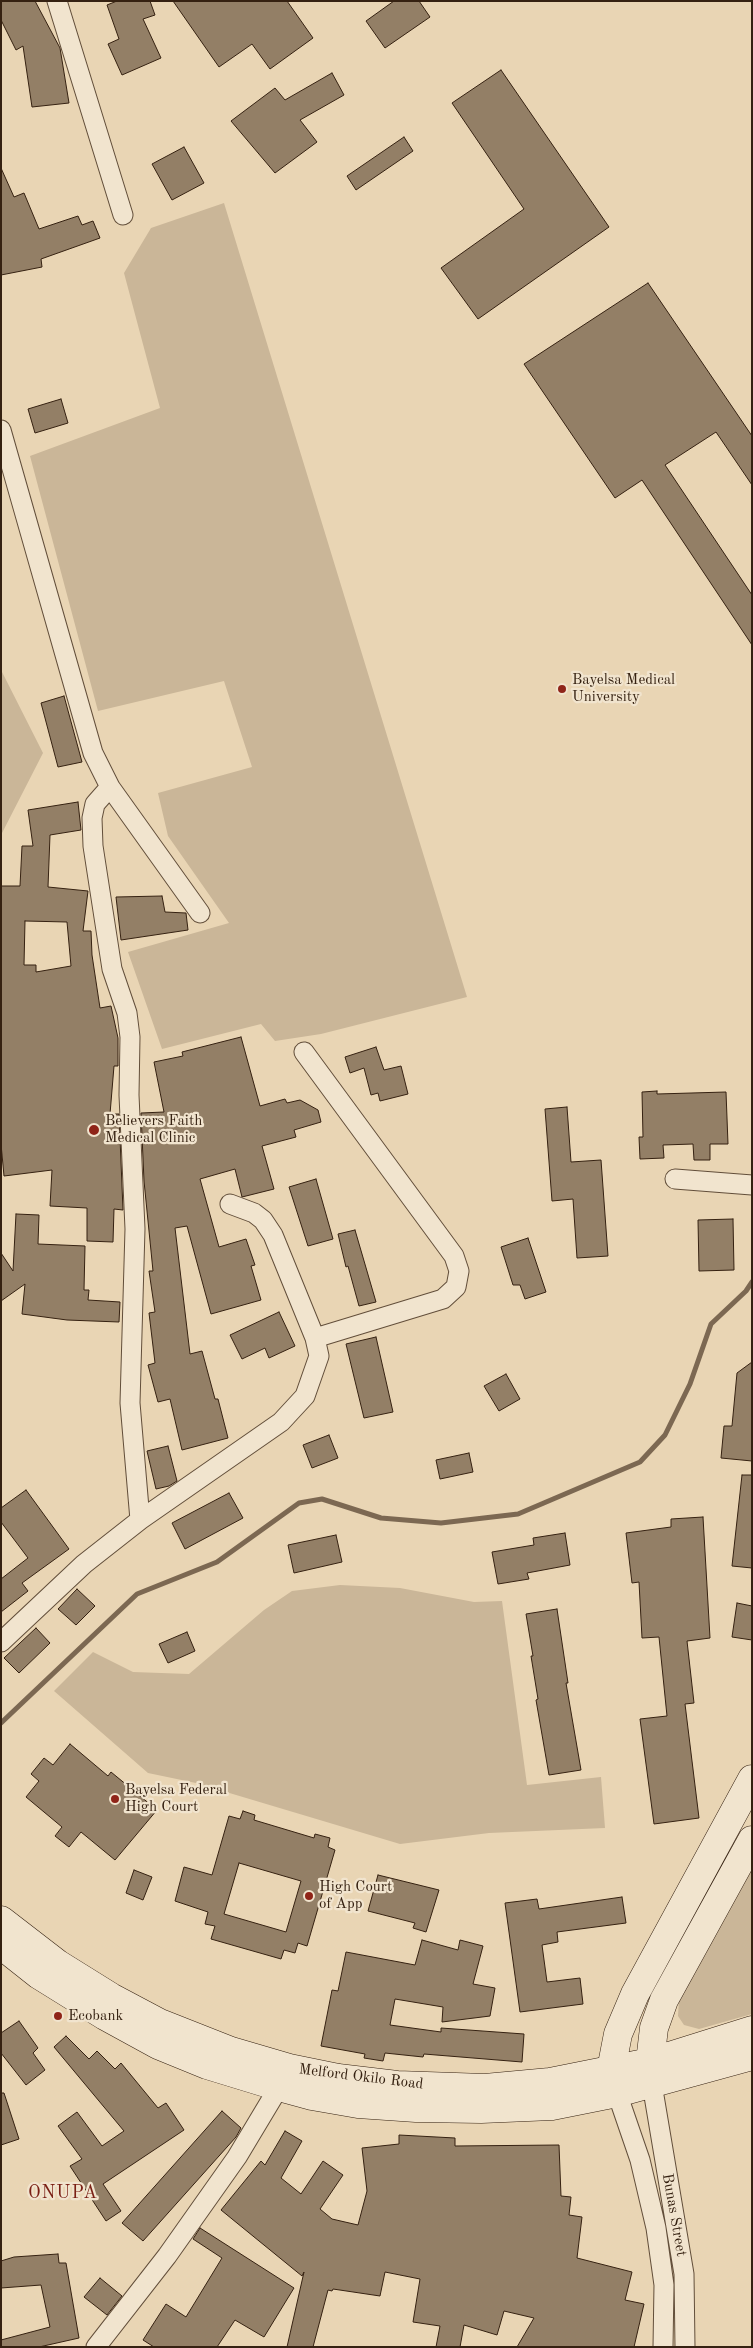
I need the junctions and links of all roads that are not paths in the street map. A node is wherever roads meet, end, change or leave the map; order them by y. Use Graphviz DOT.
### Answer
graph roads {
  1 [pos="56,1"];
  2 [pos="124,215"];
  3 [pos="1,430"];
  4 [pos="110,787"];
  5 [pos="200,914"];
  6 [pos="304,1052"];
  7 [pos="675,1179"];
  8 [pos="752,1185"];
  9 [pos="230,1204"];
  10 [pos="315,1338"];
  11 [pos="140,1520"];
  12 [pos="1,1642"];
  13 [pos="752,1779"];
  14 [pos="752,1840"];
  15 [pos="1,1920"];
  16 [pos="1,1945"];
  17 [pos="752,2030"];
  18 [pos="752,2056"];
  19 [pos="651,2073"];
  20 [pos="614,2082"];
  21 [pos="279,2088"];
  22 [pos="96,2347"];
  23 [pos="663,2347"];
  24 [pos="685,2347"];
  1 -- 2 [label="street"];
  3 -- 4 [label="street"];
  4 -- 5 [label="street"];
  4 -- 11 [label="street"];
  6 -- 10 [label="street"];
  7 -- 8 [label="street"];
  9 -- 10 [label="street"];
  10 -- 11 [label="street"];
  11 -- 12 [label="street"];
  13 -- 20 [label="main road"];
  14 -- 19 [label="main road"];
  15 -- 20 [label="main road, Melford Okilo Road"];
  16 -- 21 [label="main road, Melford Okilo Road"];
  17 -- 19 [label="main road, Melford Okilo Road"];
  18 -- 19 [label="main road, Melford Okilo Road"];
  19 -- 20 [label="main road, Melford Okilo Road"];
  19 -- 24 [label="street, Bunas Street"];
  20 -- 21 [label="main road, Melford Okilo Road"];
  20 -- 23 [label="street, Bunas Street"];
  21 -- 22 [label="street"];
}
